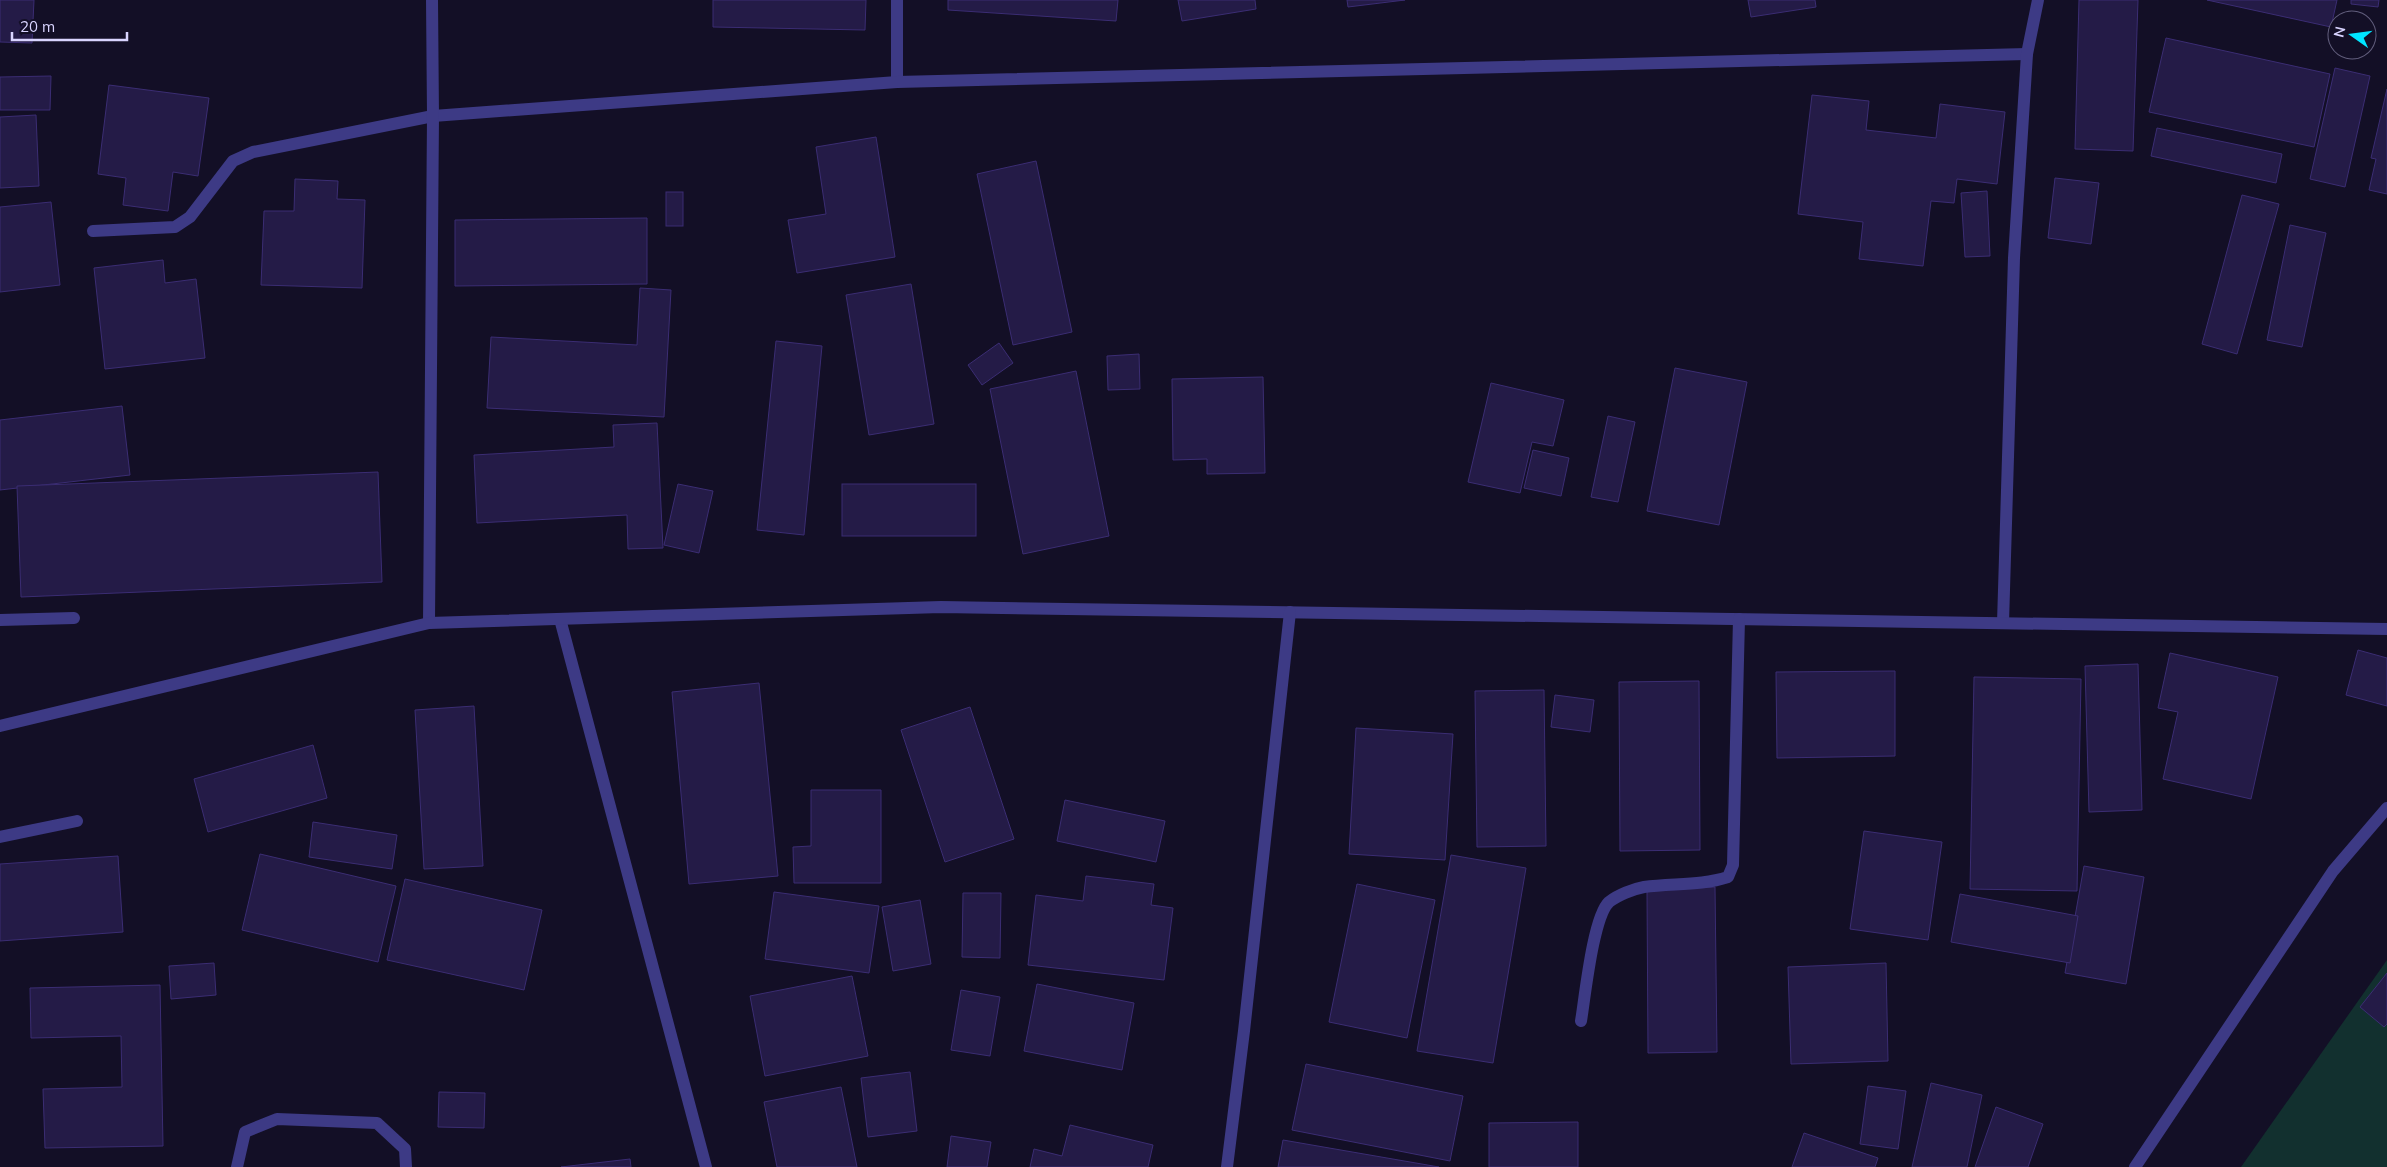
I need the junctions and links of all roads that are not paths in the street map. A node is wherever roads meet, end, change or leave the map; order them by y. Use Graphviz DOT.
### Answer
graph roads {
  1 [pos="432,0"];
  2 [pos="897,0"];
  3 [pos="2038,0"];
  4 [pos="2028,54"];
  5 [pos="897,82"];
  6 [pos="434,116"];
  7 [pos="93,231"];
  8 [pos="1290,612"];
  9 [pos="74,618"];
  10 [pos="560,619"];
  11 [pos="1739,619"];
  12 [pos="0,620"];
  13 [pos="429,623"];
  14 [pos="2003,623"];
  15 [pos="2387,629"];
  16 [pos="0,726"];
  17 [pos="2387,808"];
  18 [pos="77,821"];
  19 [pos="0,837"];
  20 [pos="1581,1021"];
  21 [pos="237,1167"];
  22 [pos="406,1167"];
  23 [pos="706,1167"];
  24 [pos="1227,1167"];
  25 [pos="2134,1167"];
  1 -- 6 [label="street"];
  2 -- 5 [label="street"];
  3 -- 4 [label="street"];
  4 -- 5 [label="street"];
  4 -- 14 [label="street"];
  5 -- 6 [label="street"];
  6 -- 7 [label="street"];
  6 -- 13 [label="street"];
  8 -- 10 [label="street"];
  8 -- 11 [label="street"];
  8 -- 24 [label="street"];
  9 -- 12 [label="street"];
  10 -- 13 [label="street"];
  10 -- 23 [label="street"];
  11 -- 14 [label="street"];
  11 -- 20 [label="street"];
  13 -- 16 [label="street"];
  14 -- 15 [label="street"];
  17 -- 25 [label="street"];
  18 -- 19 [label="street"];
  21 -- 22 [label="street"];
}
